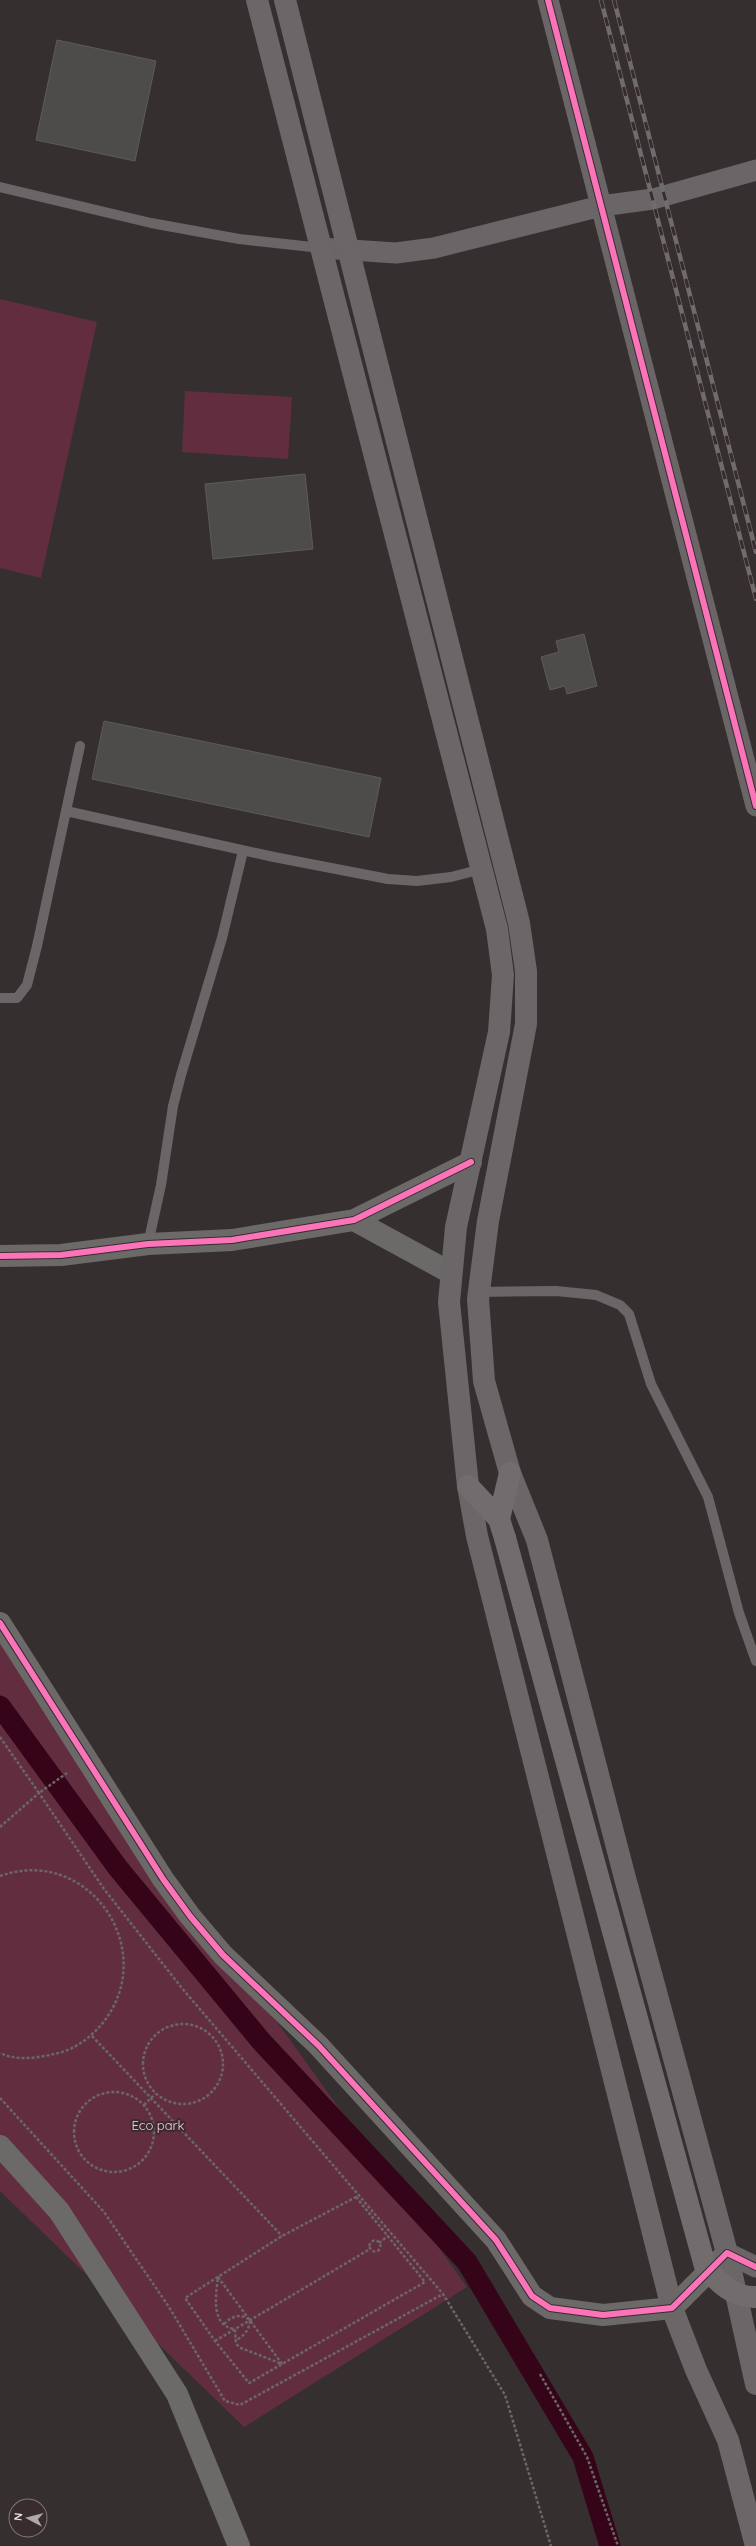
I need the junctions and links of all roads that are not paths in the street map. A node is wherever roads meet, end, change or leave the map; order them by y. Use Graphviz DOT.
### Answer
graph roads {
  1 [pos="257,0"];
  2 [pos="285,0"];
  3 [pos="548,0"];
  4 [pos="756,170"];
  5 [pos="0,187"];
  6 [pos="601,206"];
  7 [pos="321,248"];
  8 [pos="349,251"];
  9 [pos="80,746"];
  10 [pos="756,806"];
  11 [pos="66,811"];
  12 [pos="243,850"];
  13 [pos="482,869"];
  14 [pos="0,998"];
  15 [pos="470,1162"];
  16 [pos="354,1220"];
  17 [pos="148,1244"];
  18 [pos="0,1256"];
  19 [pos="451,1273"];
  20 [pos="479,1292"];
  21 [pos="510,1473"];
  22 [pos="468,1486"];
  23 [pos="502,1528"];
  24 [pos="0,1623"];
  25 [pos="756,1661"];
  26 [pos="0,2146"];
  27 [pos="727,2253"];
  28 [pos="756,2267"];
  29 [pos="756,2297"];
  30 [pos="672,2308"];
  31 [pos="756,2384"];
  32 [pos="239,2546"];
  33 [pos="756,2546"];
  1 -- 7 [label="main road"];
  2 -- 8 [label="main road"];
  3 -- 6 [label="street"];
  4 -- 6 [label="street"];
  5 -- 7 [label="lane"];
  6 -- 8 [label="street"];
  6 -- 10 [label="street"];
  7 -- 8 [label="street"];
  7 -- 13 [label="main road"];
  8 -- 20 [label="main road"];
  9 -- 11 [label="lane"];
  11 -- 12 [label="lane"];
  11 -- 14 [label="lane"];
  12 -- 13 [label="lane"];
  12 -- 17 [label="lane"];
  13 -- 15 [label="main road"];
  15 -- 16 [label="street"];
  15 -- 19 [label="main road"];
  16 -- 17 [label="street"];
  16 -- 19 [label="street"];
  17 -- 18 [label="street"];
  19 -- 22 [label="main road"];
  20 -- 21 [label="main road"];
  20 -- 25 [label="lane"];
  21 -- 23 [label="highway"];
  21 -- 27 [label="main road"];
  22 -- 23 [label="highway"];
  22 -- 30 [label="main road"];
  23 -- 29 [label="highway, bridge"];
  24 -- 30 [label="street"];
  26 -- 32 [label="street"];
  27 -- 28 [label="street"];
  27 -- 30 [label="street"];
  27 -- 31 [label="main road"];
  30 -- 33 [label="main road"];
}
